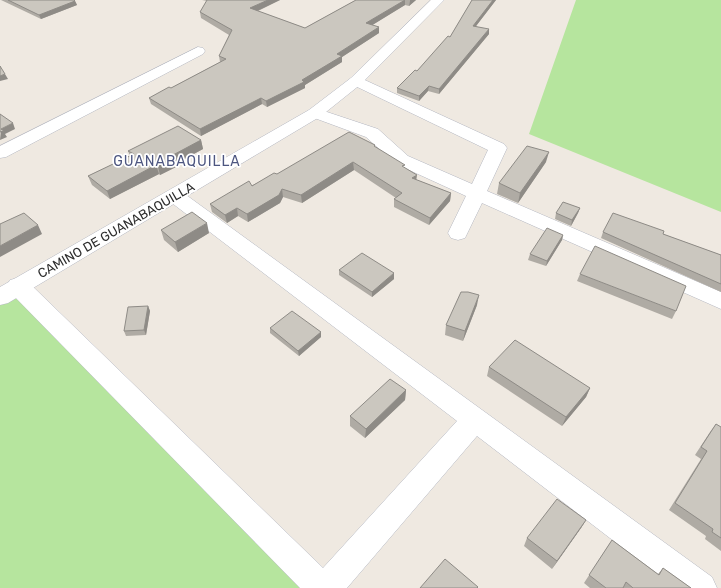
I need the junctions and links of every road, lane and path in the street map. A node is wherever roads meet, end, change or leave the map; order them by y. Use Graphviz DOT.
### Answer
graph roads {
  1 [pos="438,0"];
  2 [pos="198,51"];
  3 [pos="356,81"];
  4 [pos="315,113"];
  5 [pos="0,153"];
  6 [pos="477,194"];
  7 [pos="176,196"];
  8 [pos="458,233"];
  9 [pos="9,292"];
  10 [pos="721,301"];
  11 [pos="474,420"];
  12 [pos="322,588"];
  13 [pos="326,588"];
  14 [pos="701,588"];
  1 -- 3 [label="street, CAMINO DE GUANABAQUILLA"];
  2 -- 5 [label="street"];
  3 -- 4 [label="street, CAMINO DE GUANABAQUILLA"];
  3 -- 6 [label="street"];
  4 -- 6 [label="street"];
  4 -- 7 [label="street, CAMINO DE GUANABAQUILLA"];
  6 -- 8 [label="street"];
  6 -- 10 [label="street"];
  7 -- 9 [label="street, CAMINO DE GUANABAQUILLA"];
  7 -- 11 [label="street"];
  9 -- 12 [label="street"];
  11 -- 13 [label="street"];
  11 -- 14 [label="street"];
}
